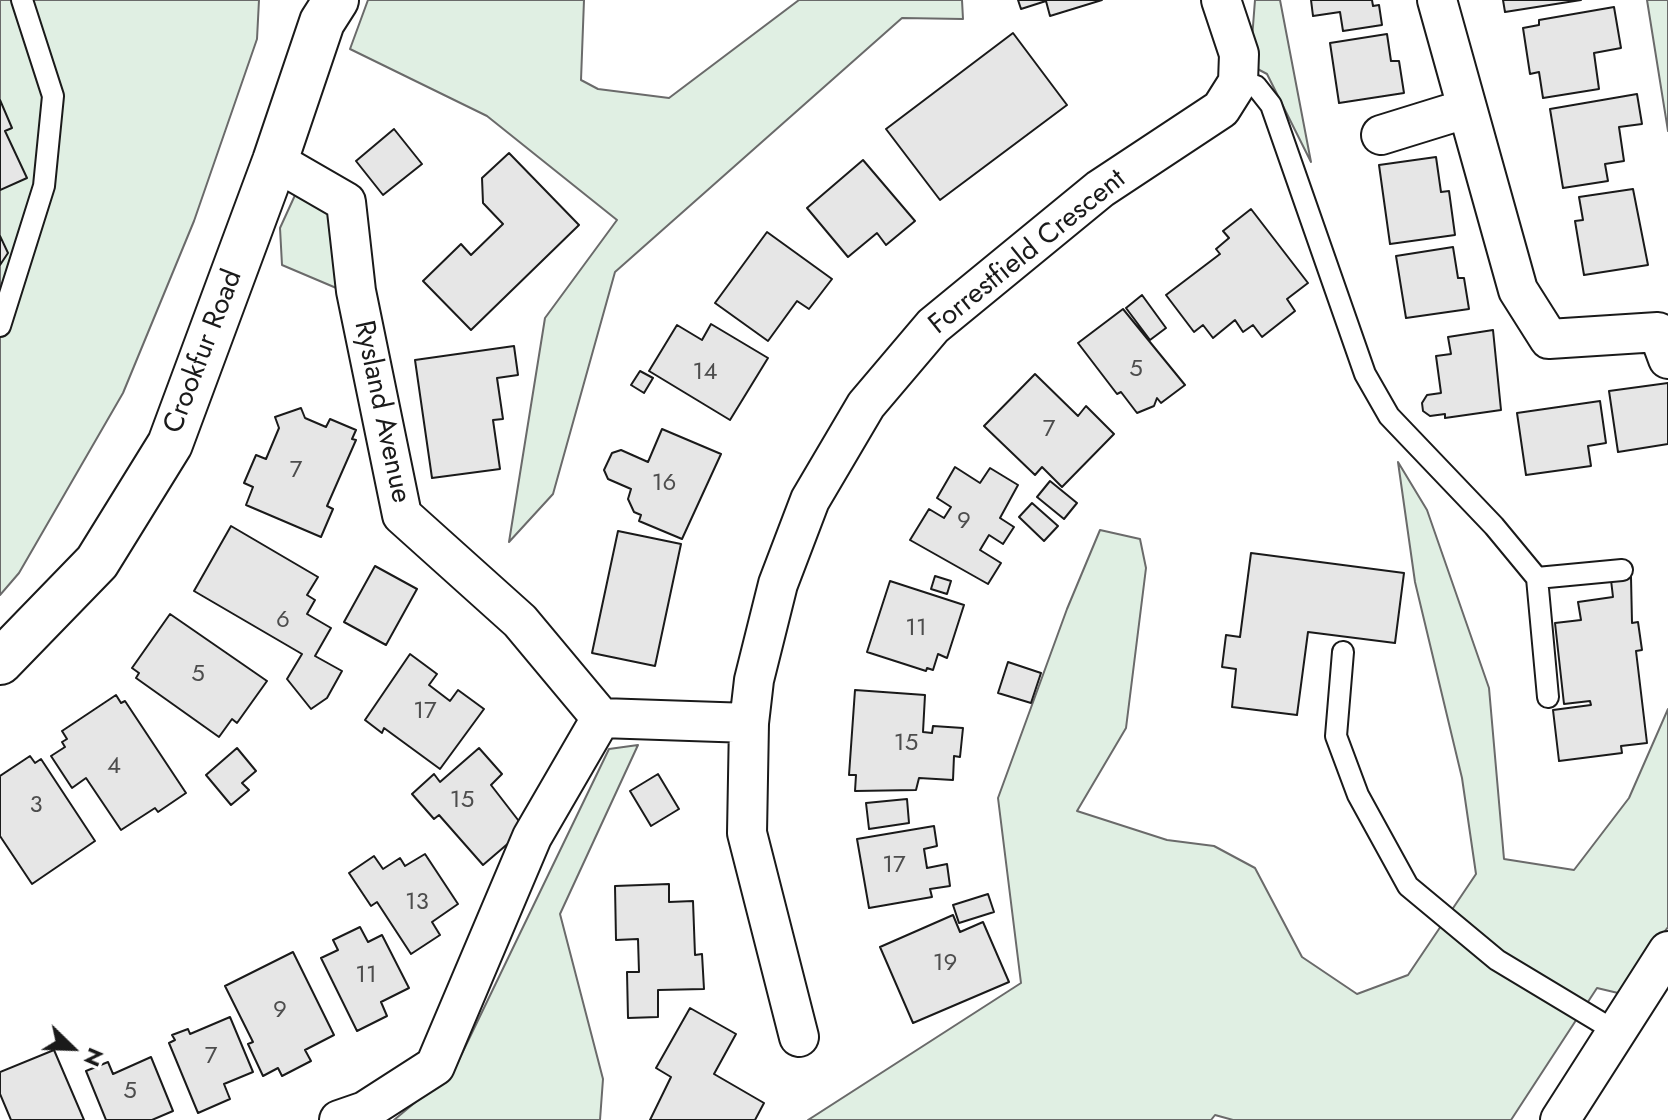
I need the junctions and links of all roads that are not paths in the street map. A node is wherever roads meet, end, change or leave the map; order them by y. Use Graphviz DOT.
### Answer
graph roads {
  1 [pos="22,0"];
  2 [pos="336,0"];
  3 [pos="1221,0"];
  4 [pos="1437,0"];
  5 [pos="1238,82"];
  6 [pos="1465,109"];
  7 [pos="1381,135"];
  8 [pos="275,161"];
  9 [pos="0,326"];
  10 [pos="1668,359"];
  11 [pos="1622,570"];
  12 [pos="1537,578"];
  13 [pos="1343,652"];
  14 [pos="0,662"];
  15 [pos="1548,697"];
  16 [pos="601,718"];
  17 [pos="749,723"];
  18 [pos="1664,966"];
  19 [pos="1615,1031"];
  20 [pos="799,1037"];
  21 [pos="339,1120"];
  22 [pos="1560,1120"];
  1 -- 9 [label="lane"];
  2 -- 8 [label="street, Crookfur Road"];
  3 -- 5 [label="street"];
  4 -- 6 [label="street"];
  5 -- 12 [label="lane"];
  5 -- 17 [label="street, Forrestfield Crescent"];
  6 -- 7 [label="street"];
  6 -- 10 [label="street"];
  8 -- 14 [label="street, Crookfur Road"];
  8 -- 16 [label="street, Rysland Avenue"];
  11 -- 12 [label="lane"];
  12 -- 15 [label="lane"];
  13 -- 19 [label="lane"];
  16 -- 17 [label="street"];
  16 -- 21 [label="street"];
  17 -- 20 [label="street, Forrestfield Crescent"];
  18 -- 19 [label="street"];
  19 -- 22 [label="street"];
}
